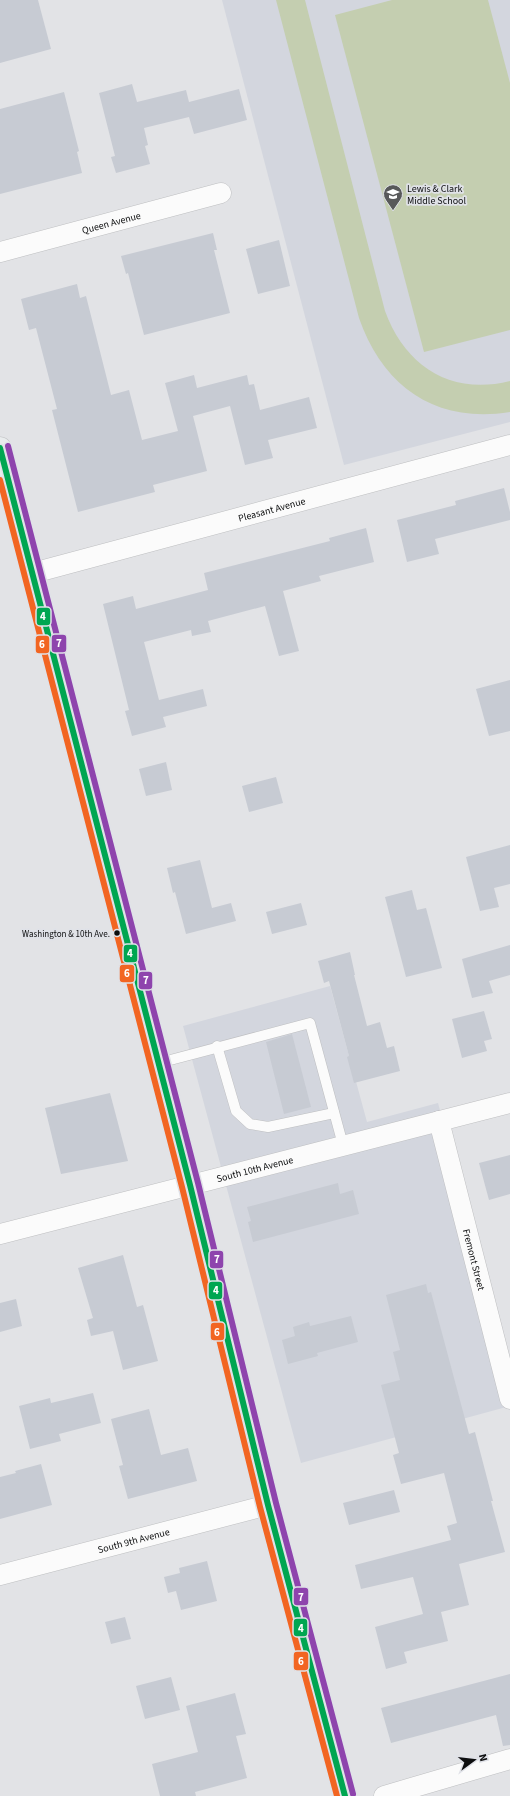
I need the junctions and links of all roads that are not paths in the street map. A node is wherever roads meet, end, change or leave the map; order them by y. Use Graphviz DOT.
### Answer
graph roads {
  1 [pos="221,193"];
  2 [pos="0,252"];
  3 [pos="510,445"];
  4 [pos="0,448"];
  5 [pos="33,573"];
  6 [pos="217,1046"];
  7 [pos="159,1063"];
  8 [pos="510,1102"];
  9 [pos="334,1113"];
  10 [pos="439,1120"];
  11 [pos="343,1146"];
  12 [pos="190,1186"];
  13 [pos="0,1234"];
  14 [pos="510,1399"];
  15 [pos="268,1505"];
  16 [pos="0,1575"];
  17 [pos="510,1759"];
  18 [pos="345,1796"];
  19 [pos="384,1796"];
  1 -- 2 [label="street, Queen Avenue"];
  3 -- 5 [label="street, Pleasant Avenue"];
  4 -- 5 [label="main road"];
  5 -- 7 [label="main road"];
  6 -- 7 [label="lane"];
  6 -- 9 [label="lane"];
  6 -- 9 [label="lane"];
  7 -- 12 [label="main road"];
  8 -- 10 [label="street, South 10th Avenue"];
  9 -- 11 [label="lane"];
  10 -- 11 [label="street, South 10th Avenue"];
  10 -- 14 [label="street, Fremont Street"];
  11 -- 12 [label="street, South 10th Avenue"];
  12 -- 13 [label="street, South 10th Avenue"];
  12 -- 15 [label="main road"];
  15 -- 16 [label="street, South 9th Avenue"];
  15 -- 18 [label="main road"];
  17 -- 19 [label="street"];
}
